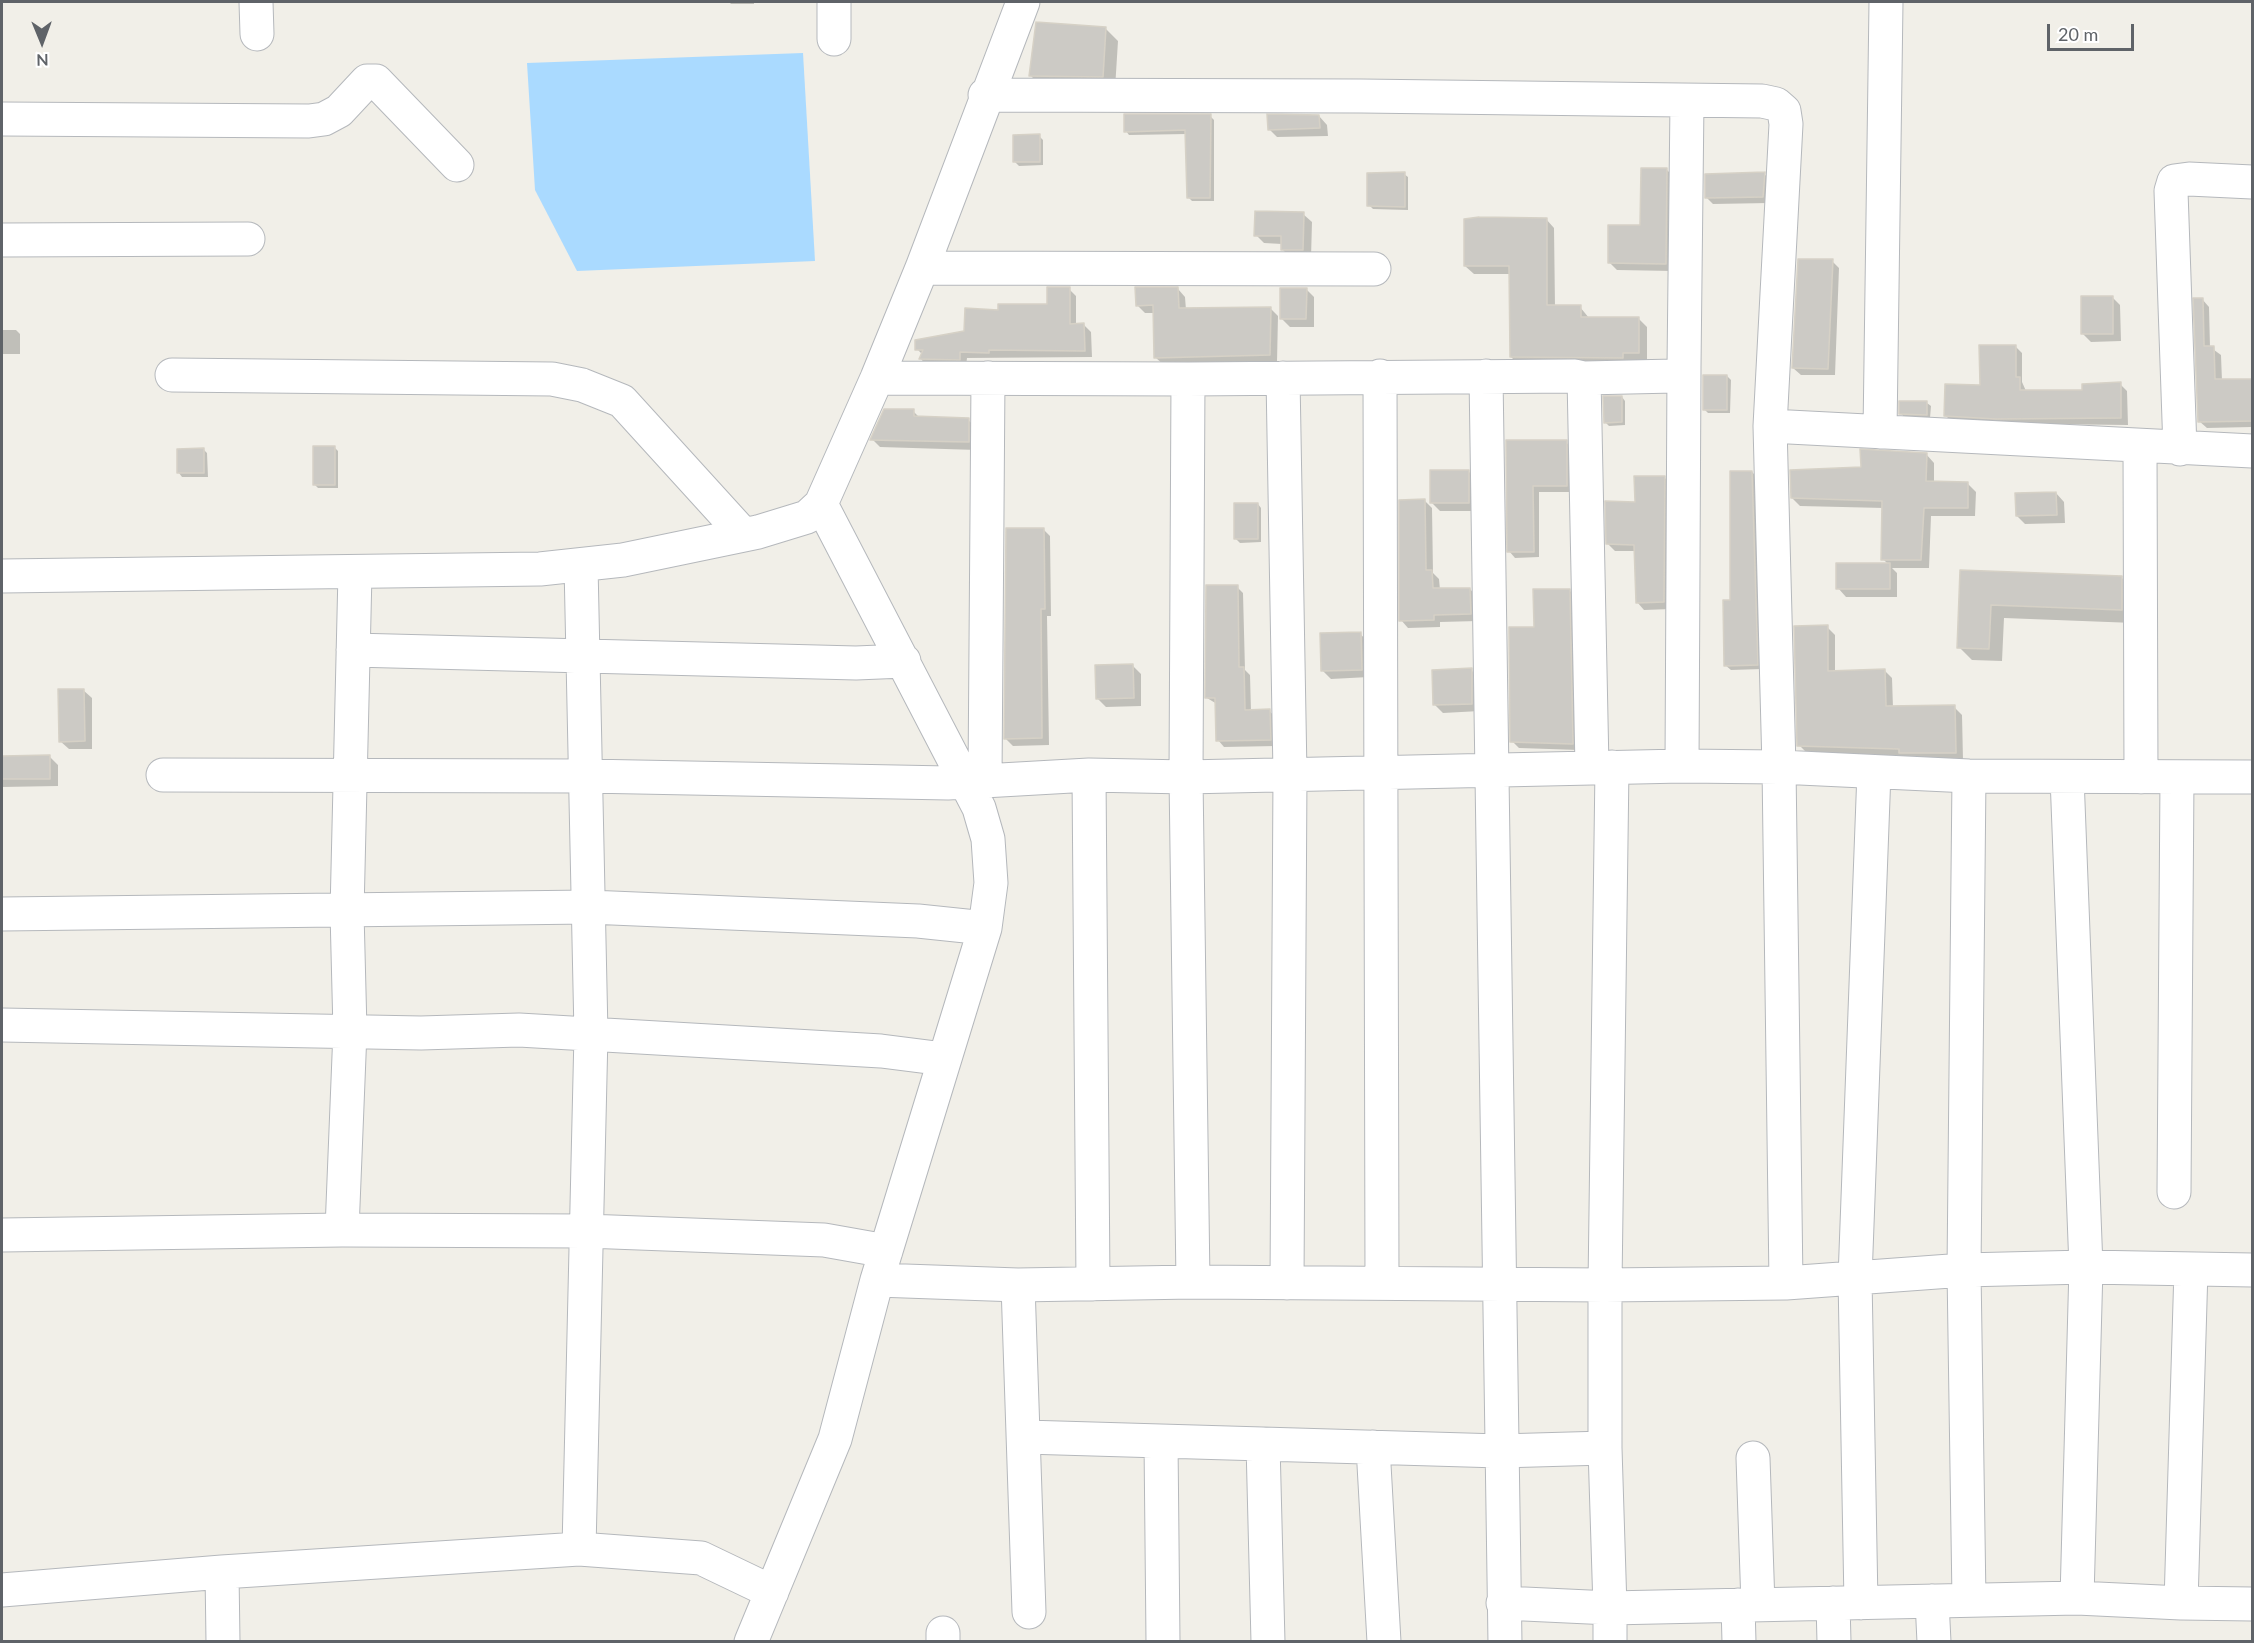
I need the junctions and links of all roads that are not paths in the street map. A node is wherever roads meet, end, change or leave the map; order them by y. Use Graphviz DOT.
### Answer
graph roads {
  1 [pos="256,2"];
  2 [pos="834,2"];
  3 [pos="1023,2"];
  4 [pos="1886,2"];
  5 [pos="257,34"];
  6 [pos="834,39"];
  7 [pos="986,95"];
  8 [pos="1687,101"];
  9 [pos="2,119"];
  10 [pos="457,165"];
  11 [pos="2253,182"];
  12 [pos="248,239"];
  13 [pos="2,240"];
  14 [pos="922,268"];
  15 [pos="1374,269"];
  16 [pos="1684,366"];
  17 [pos="172,375"];
  18 [pos="1380,376"];
  19 [pos="1486,376"];
  20 [pos="877,378"];
  21 [pos="988,378"];
  22 [pos="1283,378"];
  23 [pos="1584,378"];
  24 [pos="1188,379"];
  25 [pos="1770,426"];
  26 [pos="1880,432"];
  27 [pos="2140,447"];
  28 [pos="2181,449"];
  29 [pos="2253,451"];
  30 [pos="814,511"];
  31 [pos="750,533"];
  32 [pos="581,565"];
  33 [pos="355,573"];
  34 [pos="2,576"];
  35 [pos="353,650"];
  36 [pos="584,657"];
  37 [pos="897,661"];
  38 [pos="1682,766"];
  39 [pos="1602,767"];
  40 [pos="1779,767"];
  41 [pos="1492,769"];
  42 [pos="1380,772"];
  43 [pos="1874,772"];
  44 [pos="1290,774"];
  45 [pos="163,775"];
  46 [pos="1089,775"];
  47 [pos="350,776"];
  48 [pos="586,776"];
  49 [pos="1969,776"];
  50 [pos="1186,777"];
  51 [pos="2067,777"];
  52 [pos="2142,777"];
  53 [pos="2177,777"];
  54 [pos="2253,777"];
  55 [pos="965,781"];
  56 [pos="589,907"];
  57 [pos="347,912"];
  58 [pos="2,914"];
  59 [pos="975,927"];
  60 [pos="2,1025"];
  61 [pos="350,1031"];
  62 [pos="591,1034"];
  63 [pos="933,1057"];
  64 [pos="2174,1192"];
  65 [pos="342,1230"];
  66 [pos="586,1231"];
  67 [pos="2,1235"];
  68 [pos="880,1260"];
  69 [pos="2086,1267"];
  70 [pos="2191,1269"];
  71 [pos="1964,1270"];
  72 [pos="2253,1270"];
  73 [pos="1855,1278"];
  74 [pos="1193,1282"];
  75 [pos="1382,1282"];
  76 [pos="1287,1283"];
  77 [pos="1786,1283"];
  78 [pos="1093,1284"];
  79 [pos="1500,1284"];
  80 [pos="1605,1285"];
  81 [pos="1018,1286"];
  82 [pos="1025,1437"];
  83 [pos="1161,1441"];
  84 [pos="1263,1444"];
  85 [pos="1373,1447"];
  86 [pos="1605,1448"];
  87 [pos="1500,1451"];
  88 [pos="1753,1458"];
  89 [pos="579,1549"];
  90 [pos="222,1572"];
  91 [pos="766,1589"];
  92 [pos="2,1590"];
  93 [pos="2077,1598"];
  94 [pos="1968,1600"];
  95 [pos="1932,1601"];
  96 [pos="1503,1603"];
  97 [pos="1847,1603"];
  98 [pos="2181,1604"];
  99 [pos="2253,1604"];
  100 [pos="1748,1605"];
  101 [pos="1610,1608"];
  102 [pos="1029,1612"];
  103 [pos="224,1641"];
  104 [pos="752,1641"];
  105 [pos="1163,1641"];
  106 [pos="1268,1641"];
  107 [pos="1384,1641"];
  108 [pos="1504,1641"];
  109 [pos="1610,1641"];
  110 [pos="1739,1641"];
  111 [pos="1834,1641"];
  112 [pos="1934,1641"];
  1 -- 5 [label="street"];
  2 -- 6 [label="street"];
  3 -- 7 [label="street"];
  4 -- 26 [label="street"];
  7 -- 8 [label="street"];
  7 -- 14 [label="street"];
  8 -- 16 [label="street"];
  8 -- 25 [label="street"];
  9 -- 10 [label="street"];
  11 -- 28 [label="street"];
  12 -- 13 [label="street"];
  14 -- 15 [label="street"];
  14 -- 20 [label="street"];
  16 -- 23 [label="street"];
  16 -- 38 [label="street"];
  17 -- 31 [label="street"];
  18 -- 19 [label="street"];
  18 -- 22 [label="street"];
  18 -- 42 [label="street"];
  19 -- 23 [label="street"];
  19 -- 41 [label="street"];
  20 -- 21 [label="street"];
  20 -- 30 [label="street"];
  21 -- 24 [label="street"];
  21 -- 55 [label="street"];
  22 -- 24 [label="street"];
  22 -- 44 [label="street"];
  23 -- 39 [label="street"];
  24 -- 50 [label="street"];
  25 -- 26 [label="street"];
  25 -- 40 [label="street"];
  26 -- 27 [label="street"];
  27 -- 28 [label="street"];
  27 -- 52 [label="street"];
  28 -- 29 [label="street"];
  30 -- 31 [label="street"];
  30 -- 37 [label="street"];
  31 -- 32 [label="street"];
  32 -- 33 [label="street"];
  32 -- 36 [label="street"];
  33 -- 34 [label="street"];
  33 -- 35 [label="street"];
  35 -- 36 [label="street"];
  35 -- 47 [label="street"];
  36 -- 37 [label="street"];
  36 -- 48 [label="street"];
  37 -- 55 [label="street"];
  38 -- 39 [label="street"];
  38 -- 40 [label="street"];
  39 -- 41 [label="street"];
  39 -- 80 [label="street"];
  40 -- 43 [label="street"];
  40 -- 77 [label="street"];
  41 -- 42 [label="street"];
  41 -- 79 [label="street"];
  42 -- 44 [label="street"];
  42 -- 75 [label="street"];
  43 -- 49 [label="street"];
  43 -- 73 [label="street"];
  44 -- 50 [label="street"];
  44 -- 76 [label="street"];
  45 -- 47 [label="street"];
  46 -- 50 [label="street"];
  46 -- 55 [label="street"];
  46 -- 78 [label="street"];
  47 -- 48 [label="street"];
  47 -- 57 [label="street"];
  48 -- 55 [label="street"];
  48 -- 56 [label="street"];
  49 -- 51 [label="street"];
  49 -- 71 [label="street"];
  50 -- 74 [label="street"];
  51 -- 52 [label="street"];
  51 -- 69 [label="street"];
  52 -- 53 [label="street"];
  53 -- 54 [label="street"];
  53 -- 64 [label="street"];
  55 -- 59 [label="street"];
  56 -- 57 [label="street"];
  56 -- 59 [label="street"];
  56 -- 62 [label="street"];
  57 -- 58 [label="street"];
  57 -- 61 [label="street"];
  59 -- 63 [label="street"];
  60 -- 61 [label="street"];
  61 -- 62 [label="street"];
  61 -- 65 [label="street"];
  62 -- 63 [label="street"];
  62 -- 66 [label="street"];
  63 -- 68 [label="street"];
  65 -- 66 [label="street"];
  65 -- 67 [label="street"];
  66 -- 68 [label="street"];
  66 -- 89 [label="street"];
  68 -- 81 [label="street"];
  68 -- 91 [label="street"];
  69 -- 70 [label="street"];
  69 -- 71 [label="street"];
  69 -- 93 [label="street"];
  70 -- 72 [label="street"];
  70 -- 98 [label="street"];
  71 -- 73 [label="street"];
  71 -- 94 [label="street"];
  73 -- 77 [label="street"];
  73 -- 97 [label="street"];
  74 -- 76 [label="street"];
  74 -- 78 [label="street"];
  75 -- 76 [label="street"];
  75 -- 79 [label="street"];
  77 -- 80 [label="street"];
  78 -- 81 [label="street"];
  79 -- 80 [label="street"];
  79 -- 87 [label="street"];
  80 -- 86 [label="street"];
  81 -- 82 [label="street"];
  82 -- 83 [label="street"];
  82 -- 102 [label="street"];
  83 -- 84 [label="street"];
  83 -- 105 [label="street"];
  84 -- 85 [label="street"];
  84 -- 106 [label="street"];
  85 -- 87 [label="street"];
  85 -- 107 [label="street"];
  86 -- 87 [label="street"];
  86 -- 101 [label="street"];
  87 -- 96 [label="street"];
  88 -- 100 [label="street"];
  89 -- 90 [label="street"];
  89 -- 91 [label="street"];
  90 -- 92 [label="street"];
  90 -- 103 [label="street"];
  91 -- 104 [label="street"];
  93 -- 94 [label="street"];
  93 -- 98 [label="street"];
  94 -- 95 [label="street"];
  95 -- 97 [label="street"];
  95 -- 112 [label="street"];
  96 -- 101 [label="street"];
  96 -- 108 [label="street"];
  97 -- 100 [label="street"];
  97 -- 111 [label="street"];
  98 -- 99 [label="street"];
  100 -- 101 [label="street"];
  100 -- 110 [label="street"];
  101 -- 109 [label="street"];
}
